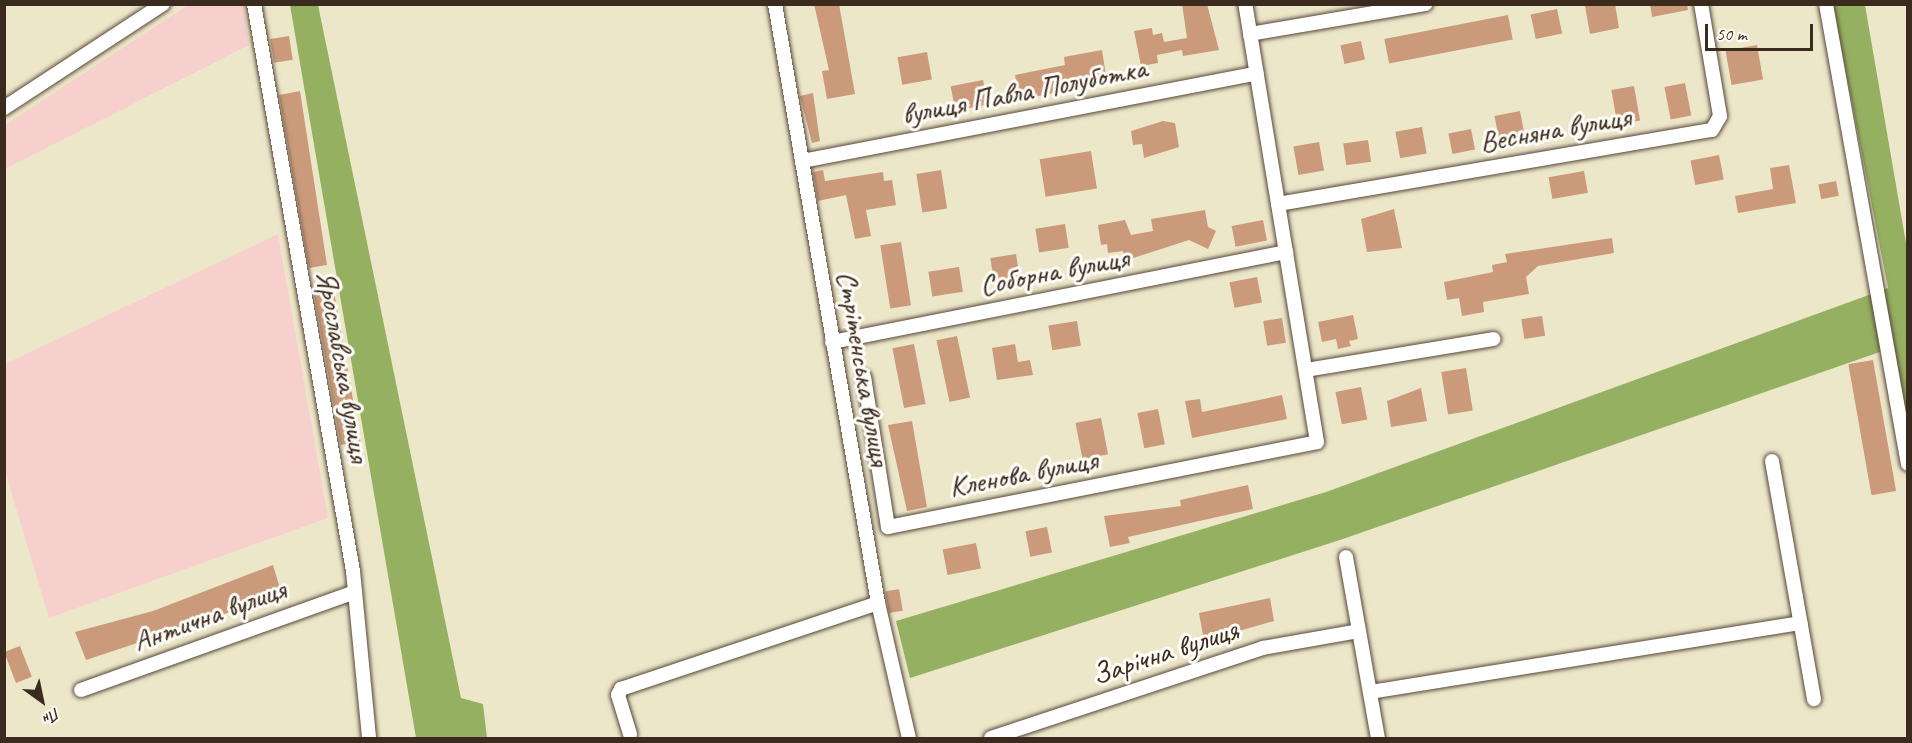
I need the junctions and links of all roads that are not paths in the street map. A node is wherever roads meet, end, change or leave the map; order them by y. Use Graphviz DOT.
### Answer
graph roads {
  1 [pos="163,4"];
  2 [pos="254,4"];
  3 [pos="775,4"];
  4 [pos="1245,4"];
  5 [pos="1425,4"];
  6 [pos="1701,4"];
  7 [pos="1826,4"];
  8 [pos="1250,34"];
  9 [pos="1257,73"];
  10 [pos="4,108"];
  11 [pos="802,161"];
  12 [pos="1278,204"];
  13 [pos="1286,252"];
  14 [pos="1493,339"];
  15 [pos="832,342"];
  16 [pos="1306,370"];
  17 [pos="864,377"];
  18 [pos="1772,461"];
  19 [pos="1908,464"];
  20 [pos="1346,557"];
  21 [pos="356,592"];
  22 [pos="878,603"];
  23 [pos="1800,623"];
  24 [pos="1359,631"];
  25 [pos="81,690"];
  26 [pos="1370,692"];
  27 [pos="1814,699"];
  28 [pos="630,734"];
  29 [pos="369,738"];
  30 [pos="909,738"];
  31 [pos="991,738"];
  32 [pos="1378,738"];
  1 -- 10 [label="street"];
  2 -- 21 [label="street, Ярославська вулиця"];
  3 -- 11 [label="street, Стрітенська вулиця"];
  4 -- 8 [label="street"];
  5 -- 8 [label="street"];
  6 -- 12 [label="street, Весняна вулиця"];
  7 -- 19 [label="street"];
  8 -- 9 [label="street"];
  9 -- 11 [label="street, вулиця Павла Полуботка"];
  9 -- 12 [label="street"];
  11 -- 15 [label="street, Стрітенська вулиця"];
  12 -- 13 [label="street"];
  13 -- 15 [label="street, Соборна вулиця"];
  13 -- 16 [label="street"];
  14 -- 16 [label="street"];
  15 -- 22 [label="street, Стрітенська вулиця"];
  16 -- 17 [label="street, Кленова вулиця"];
  18 -- 23 [label="street"];
  20 -- 24 [label="street"];
  21 -- 25 [label="street, Антична вулиця"];
  21 -- 29 [label="street, Ярославська вулиця"];
  22 -- 28 [label="street"];
  22 -- 30 [label="street, Стрітенська вулиця"];
  23 -- 26 [label="street"];
  23 -- 27 [label="street"];
  24 -- 26 [label="street"];
  24 -- 31 [label="street, Зарічна вулиця"];
  26 -- 32 [label="street"];
}
